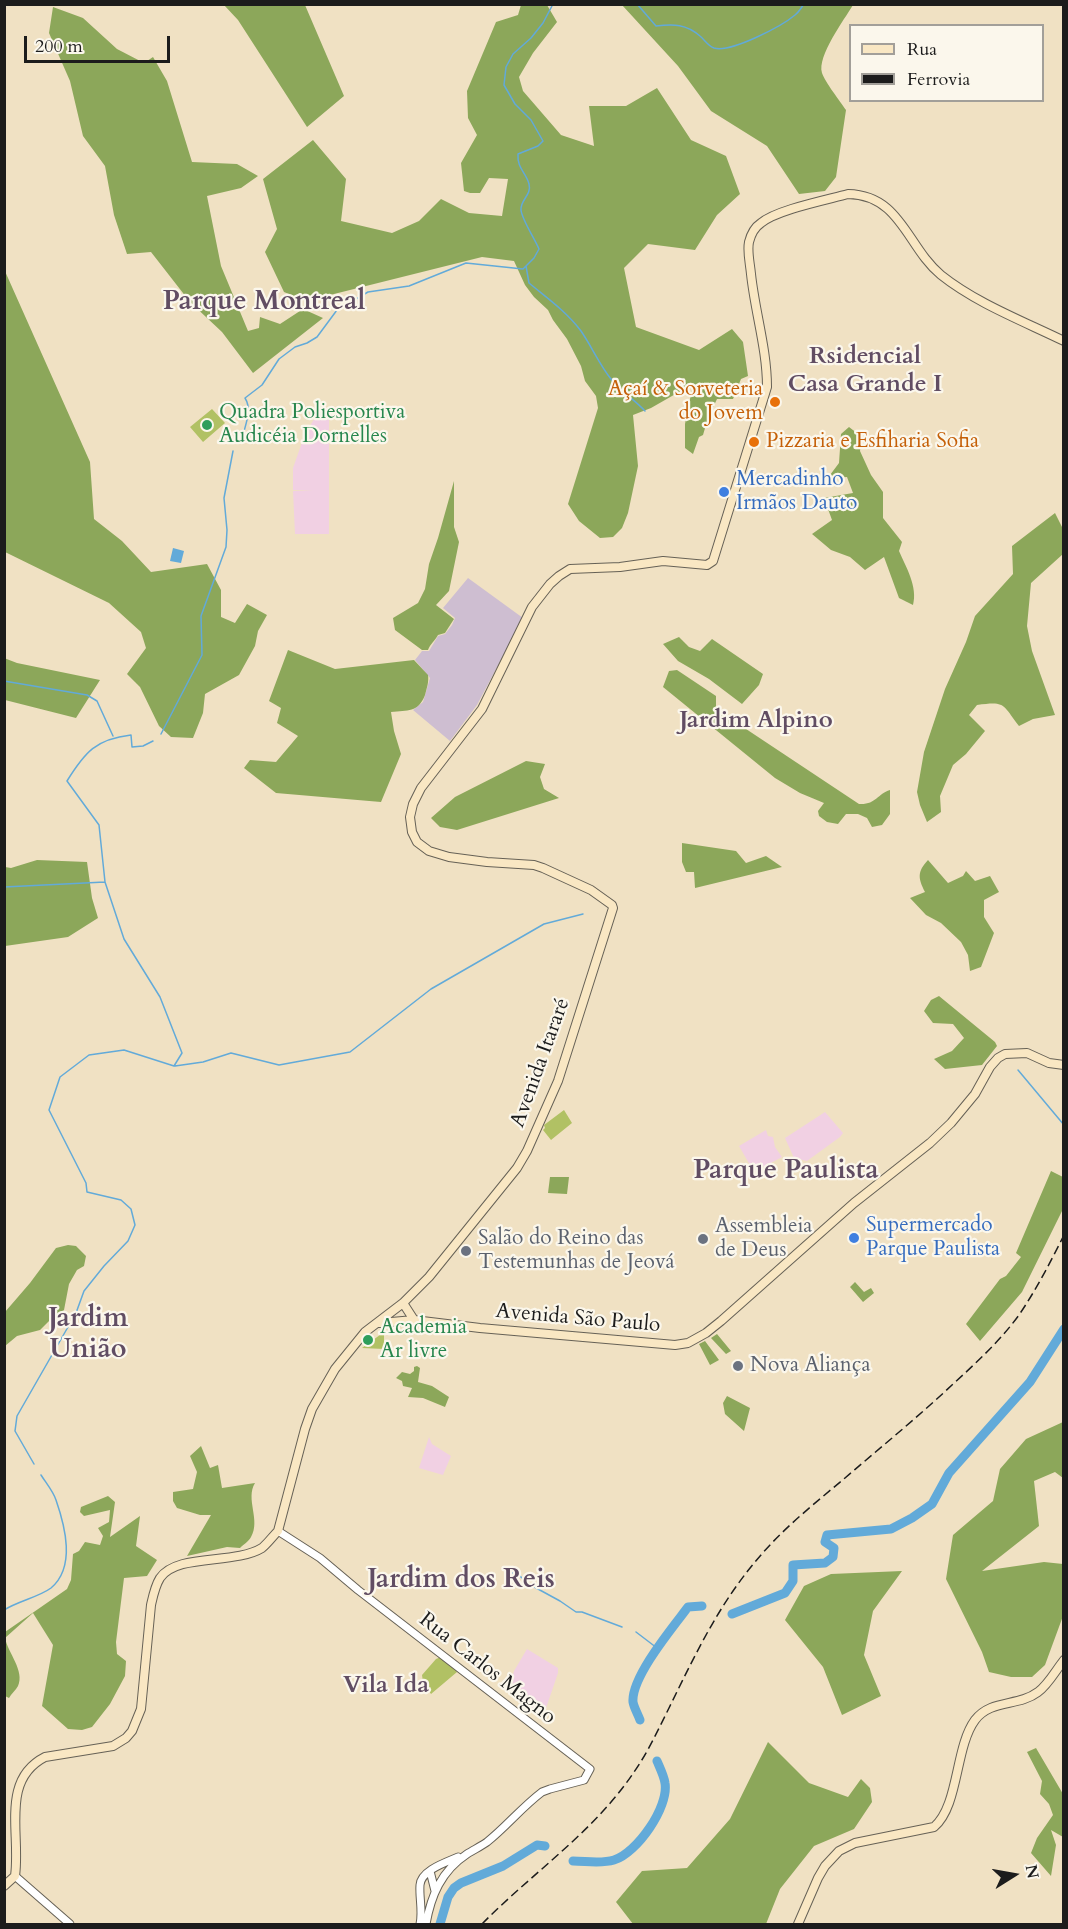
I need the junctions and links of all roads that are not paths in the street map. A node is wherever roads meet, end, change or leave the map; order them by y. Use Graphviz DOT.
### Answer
graph roads {
  1 [pos="1064,341"];
  2 [pos="1064,1065"];
  3 [pos="403,1303"];
  4 [pos="414,1320"];
  5 [pos="378,1323"];
  6 [pos="278,1531"];
  7 [pos="1064,1660"];
  8 [pos="466,1854"];
  9 [pos="430,1871"];
  10 [pos="15,1876"];
  11 [pos="4,1886"];
  12 [pos="422,1896"];
  13 [pos="434,1896"];
  14 [pos="70,1924"];
  15 [pos="420,1924"];
  16 [pos="426,1924"];
  17 [pos="798,1924"];
  1 -- 3 [label="main road, Avenida Itararé"];
  2 -- 4 [label="main road, Avenida São Paulo"];
  3 -- 4 [label="main road"];
  3 -- 5 [label="main road, Avenida Itararé"];
  4 -- 5 [label="main road, Avenida São Paulo"];
  5 -- 6 [label="main road"];
  6 -- 8 [label="street, Rua Carlos Magno"];
  6 -- 10 [label="main road"];
  7 -- 17 [label="main road"];
  8 -- 9 [label="street"];
  8 -- 13 [label="street"];
  9 -- 12 [label="street"];
  9 -- 13 [label="street"];
  10 -- 11 [label="main road"];
  10 -- 14 [label="street"];
  12 -- 13 [label="street"];
  12 -- 15 [label="street"];
  13 -- 16 [label="street"];
}
